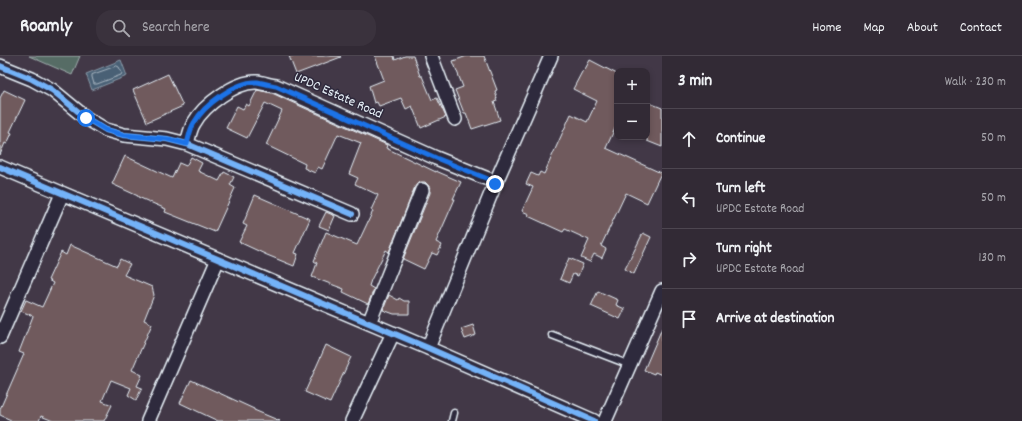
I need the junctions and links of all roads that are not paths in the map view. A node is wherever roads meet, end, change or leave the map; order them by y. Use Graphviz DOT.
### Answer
graph roads {
  1 [pos="431,56"];
  2 [pos="551,56"];
  3 [pos="0,66"];
  4 [pos="455,119"];
  5 [pos="187,144"];
  6 [pos="0,167"];
  7 [pos="495,184"];
  8 [pos="422,190"];
  9 [pos="62,194"];
  10 [pos="352,214"];
  11 [pos="218,259"];
  12 [pos="662,291"];
  13 [pos="369,323"];
  14 [pos="393,333"];
  15 [pos="552,335"];
  16 [pos="0,337"];
  17 [pos="428,348"];
  18 [pos="630,365"];
  19 [pos="454,413"];
  20 [pos="148,421"];
  21 [pos="352,421"];
  22 [pos="452,421"];
  23 [pos="594,421"];
  24 [pos="605,421"];
  1 -- 4 [label="street"];
  2 -- 7 [label="street"];
  3 -- 5 [label="street"];
  5 -- 7 [label="street, UPDC Estate Road"];
  5 -- 10 [label="street"];
  6 -- 9 [label="street"];
  7 -- 17 [label="street"];
  8 -- 13 [label="street"];
  9 -- 11 [label="street"];
  9 -- 16 [label="street"];
  11 -- 13 [label="street"];
  11 -- 20 [label="street"];
  12 -- 18 [label="street"];
  13 -- 14 [label="street"];
  14 -- 17 [label="street"];
  14 -- 21 [label="street"];
  15 -- 18 [label="lane"];
  17 -- 23 [label="street"];
  18 -- 24 [label="street"];
  19 -- 22 [label="lane"];
}
